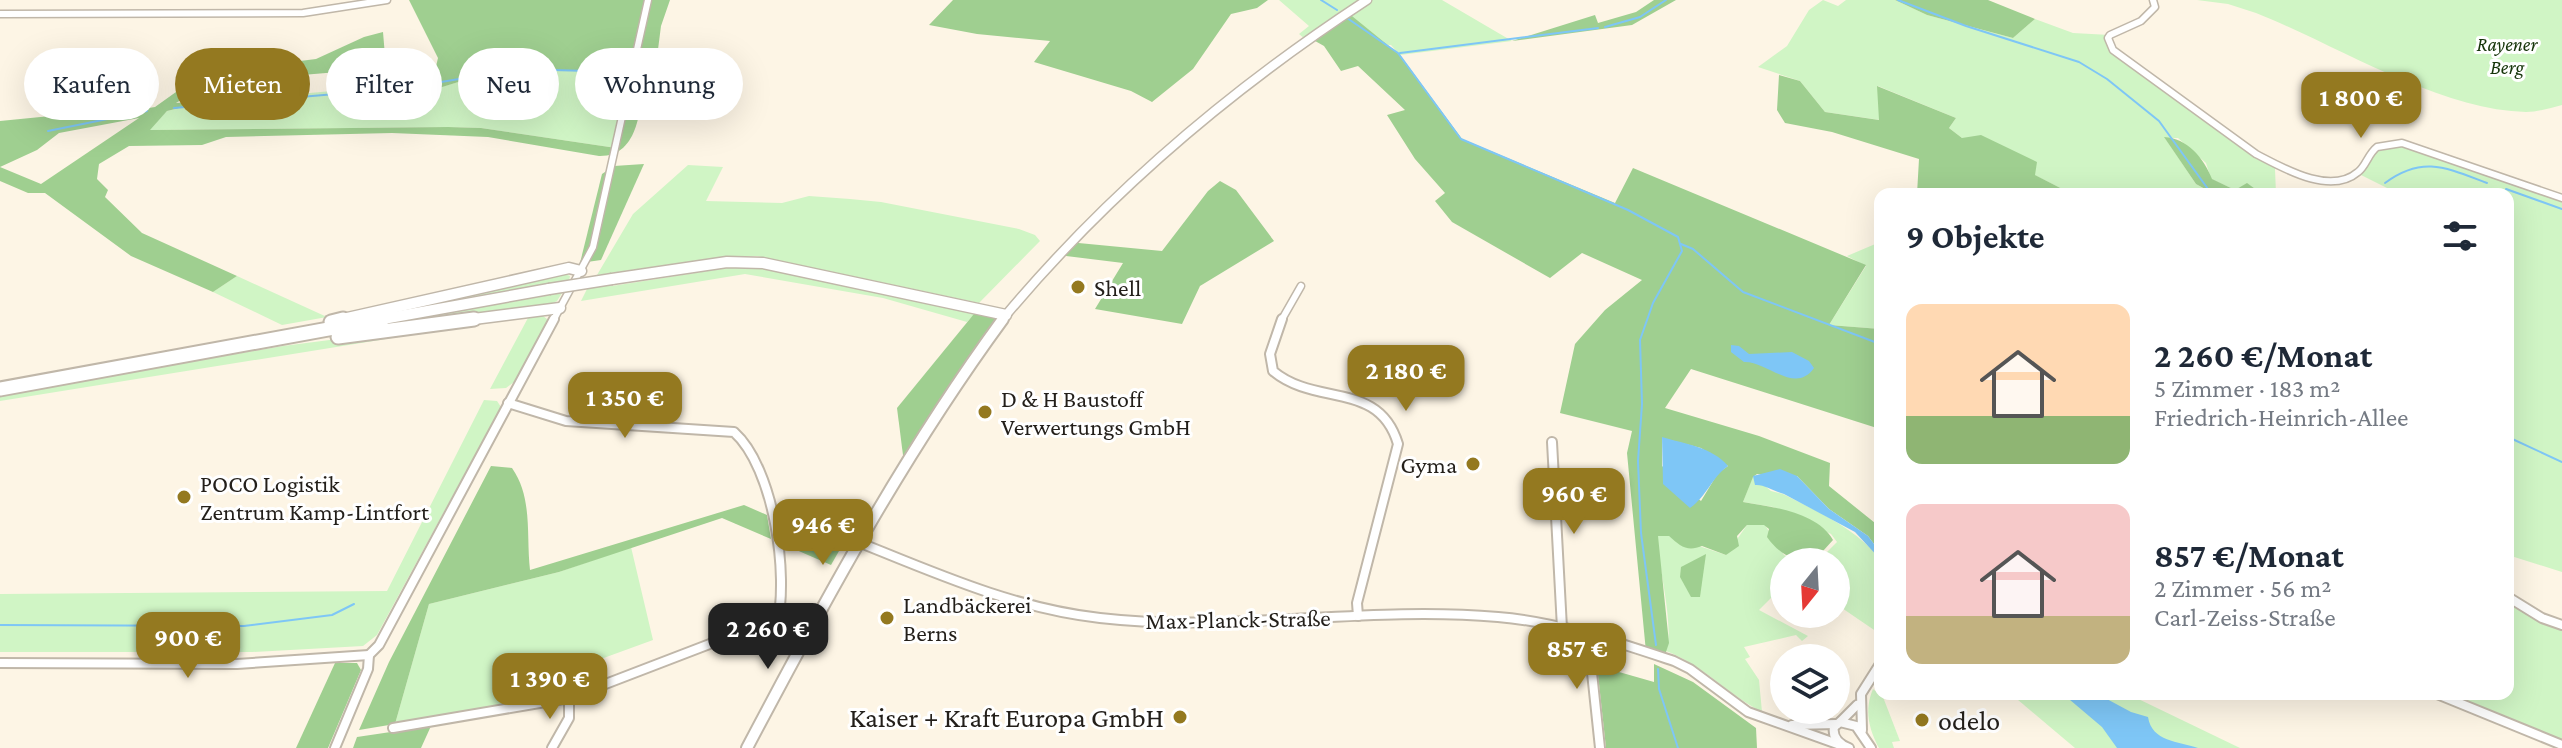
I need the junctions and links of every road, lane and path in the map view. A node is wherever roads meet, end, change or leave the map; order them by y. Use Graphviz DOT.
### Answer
graph roads {
  1 [pos="387,0"];
  2 [pos="648,0"];
  3 [pos="1367,0"];
  4 [pos="2153,0"];
  5 [pos="0,14"];
  6 [pos="2562,198"];
  7 [pos="581,271"];
  8 [pos="1301,286"];
  9 [pos="560,308"];
  10 [pos="1006,315"];
  11 [pos="243,347"];
  12 [pos="0,389"];
  13 [pos="508,403"];
  14 [pos="1552,442"];
  15 [pos="858,542"];
  16 [pos="2514,601"];
  17 [pos="1358,616"];
  18 [pos="777,625"];
  19 [pos="2562,625"];
  20 [pos="1562,628"];
  21 [pos="809,630"];
  22 [pos="1588,635"];
  23 [pos="369,655"];
  24 [pos="0,663"];
  25 [pos="1874,671"];
  26 [pos="569,698"];
  27 [pos="2452,700"];
  28 [pos="1857,705"];
  29 [pos="1850,712"];
  30 [pos="1770,721"];
  31 [pos="1850,723"];
  32 [pos="1777,724"];
  33 [pos="1782,724"];
  34 [pos="1830,724"];
  35 [pos="1839,724"];
  36 [pos="393,728"];
  37 [pos="1866,739"];
  38 [pos="2562,745"];
  39 [pos="1847,747"];
  40 [pos="335,748"];
  41 [pos="552,748"];
  42 [pos="747,748"];
  43 [pos="1600,748"];
  44 [pos="1858,748"];
  1 -- 5 [label="street"];
  2 -- 7 [label="street"];
  3 -- 10 [label="main road"];
  4 -- 6 [label="street"];
  7 -- 9 [label="street"];
  7 -- 11 [label="highway"];
  8 -- 17 [label="street"];
  9 -- 11 [label="highway"];
  9 -- 13 [label="street"];
  10 -- 11 [label="highway, bridge"];
  10 -- 15 [label="main road"];
  11 -- 12 [label="highway"];
  13 -- 18 [label="street"];
  13 -- 23 [label="street"];
  14 -- 20 [label="street"];
  15 -- 17 [label="street, Max-Planck-Straße"];
  15 -- 21 [label="main road"];
  16 -- 19 [label="street"];
  17 -- 20 [label="street, Max-Planck-Straße"];
  18 -- 21 [label="street"];
  18 -- 26 [label="street"];
  20 -- 22 [label="street, Max-Planck-Straße"];
  21 -- 42 [label="main road"];
  22 -- 30 [label="street, Max-Planck-Straße"];
  22 -- 43 [label="street"];
  23 -- 24 [label="street"];
  23 -- 40 [label="street"];
  25 -- 28 [label="street"];
  26 -- 36 [label="street"];
  26 -- 41 [label="street"];
  27 -- 38 [label="street"];
  28 -- 29 [label="street"];
  28 -- 37 [label="street"];
  31 -- 37 [label="street"];
  32 -- 39 [label="street"];
  33 -- 34 [label="street"];
  35 -- 39 [label="street"];
  37 -- 44 [label="street"];
}
